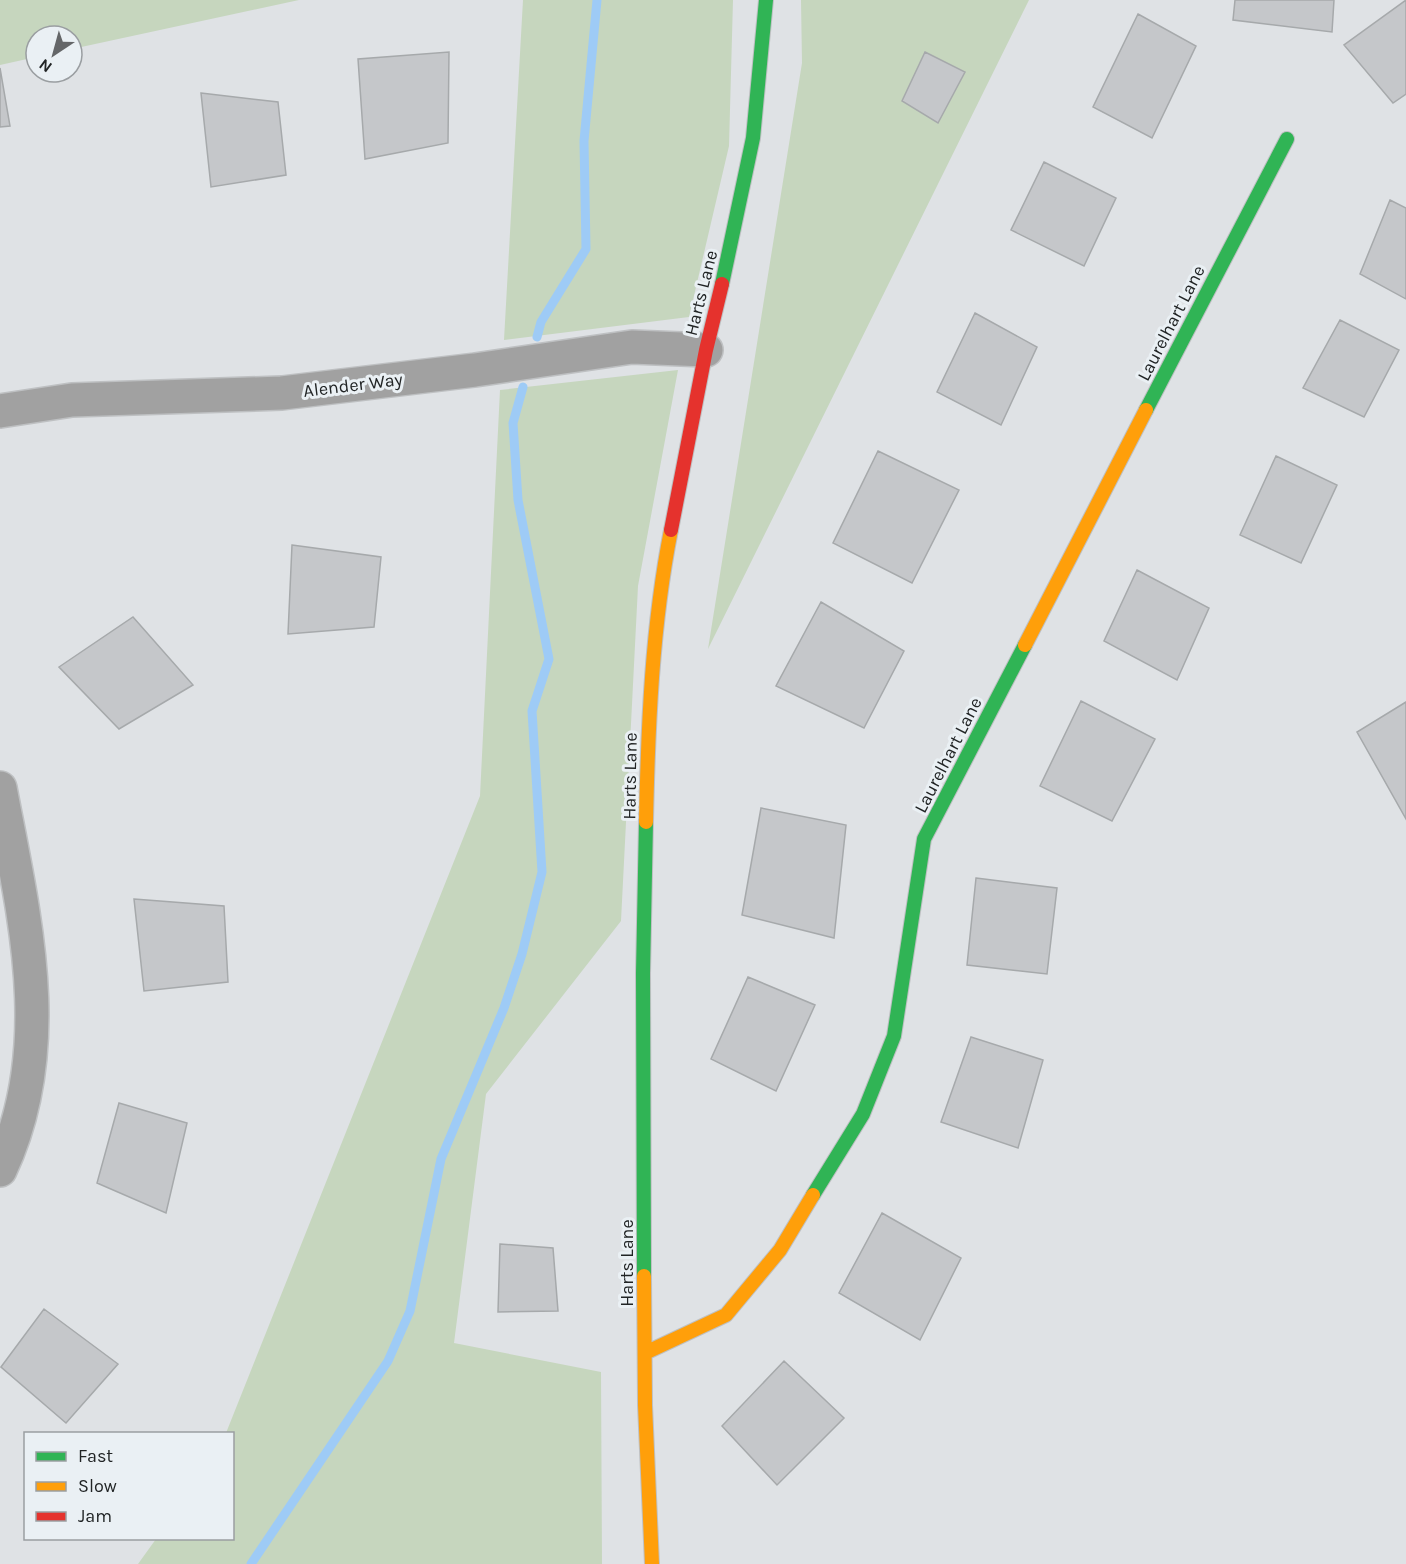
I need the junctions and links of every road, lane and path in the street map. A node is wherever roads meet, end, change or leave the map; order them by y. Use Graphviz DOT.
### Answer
graph roads {
  1 [pos="766,0"];
  2 [pos="1287,139"];
  3 [pos="705,350"];
  4 [pos="0,411"];
  5 [pos="0,788"];
  6 [pos="0,1170"];
  7 [pos="645,1353"];
  8 [pos="652,1564"];
  1 -- 3 [label="street, Harts Lane"];
  2 -- 7 [label="street, Laurelhart Lane"];
  3 -- 4 [label="street, Alender Way"];
  3 -- 7 [label="street, Harts Lane"];
  5 -- 6 [label="street"];
  7 -- 8 [label="street, Harts Lane"];
}
